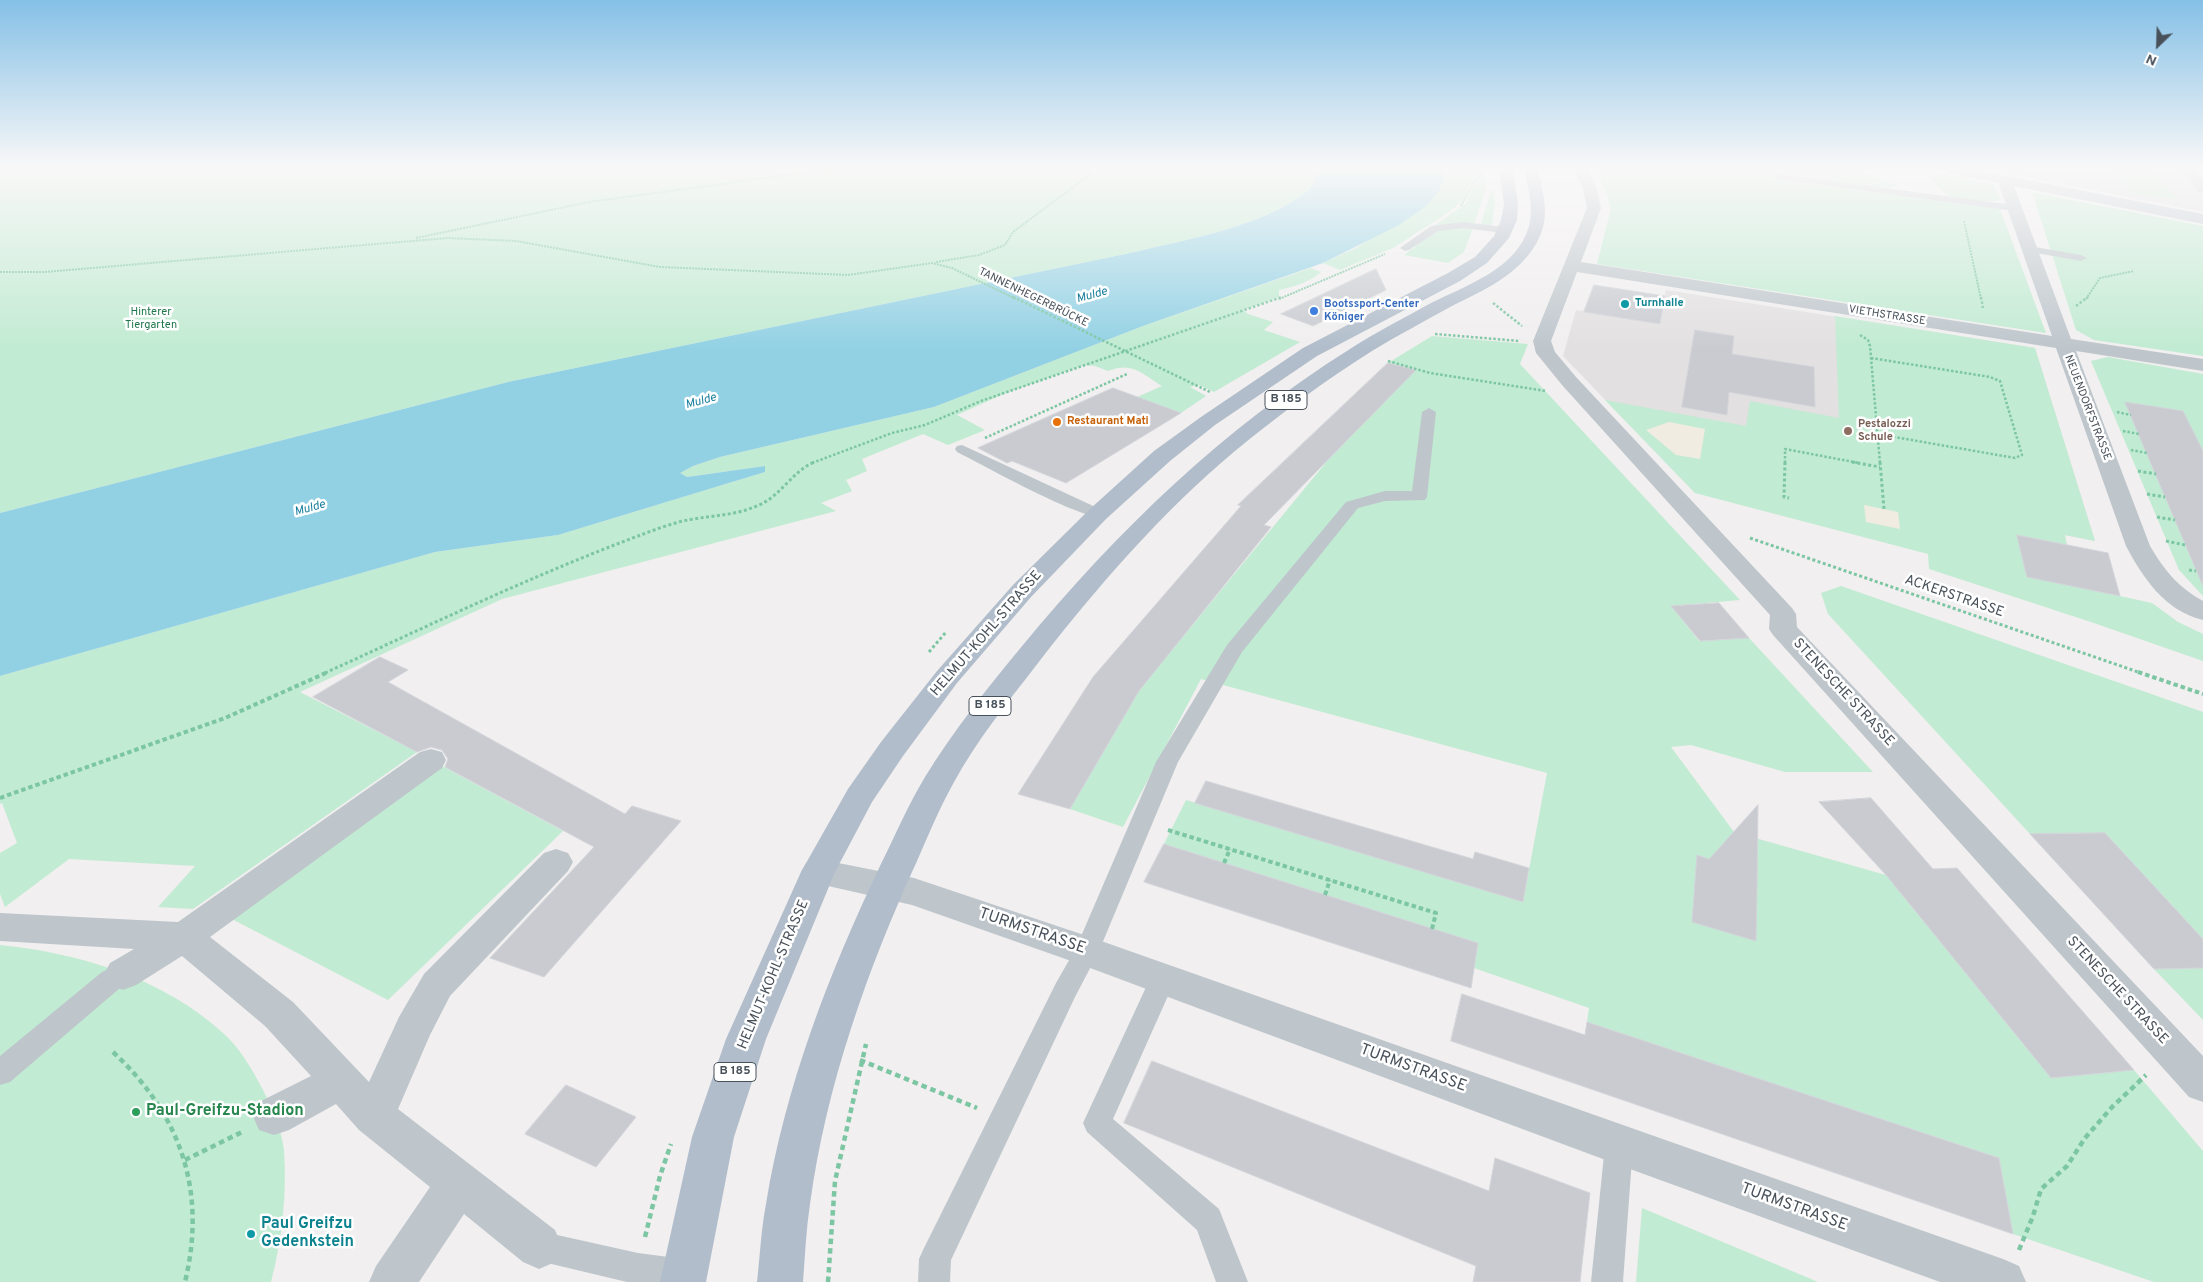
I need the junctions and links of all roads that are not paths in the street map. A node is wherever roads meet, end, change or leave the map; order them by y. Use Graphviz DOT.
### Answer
graph roads {
  1 [pos="1434,229"];
  2 [pos="1492,229"];
  3 [pos="1536,229"];
  4 [pos="1586,229"];
  5 [pos="2022,229"];
  6 [pos="1504,230"];
  7 [pos="1405,248"];
  8 [pos="2030,249"];
  9 [pos="2081,258"];
  10 [pos="1572,266"];
  11 [pos="2062,344"];
  12 [pos="2203,365"];
  13 [pos="1429,412"];
  14 [pos="962,449"];
  15 [pos="1040,488"];
  16 [pos="1022,491"];
  17 [pos="1098,514"];
  18 [pos="2203,612"];
  19 [pos="431,760"];
  20 [pos="556,862"];
  21 [pos="818,872"];
  22 [pos="888,886"];
  23 [pos="0,927"];
  24 [pos="184,937"];
  25 [pos="1087,951"];
  26 [pos="122,974"];
  27 [pos="1163,978"];
  28 [pos="0,1073"];
  29 [pos="341,1080"];
  30 [pos="2203,1084"];
  31 [pos="274,1116"];
  32 [pos="374,1116"];
  33 [pos="1619,1145"];
  34 [pos="459,1183"];
  35 [pos="539,1246"];
  36 [pos="1994,1273"];
  37 [pos="683,1278"];
  38 [pos="392,1282"];
  39 [pos="780,1282"];
  40 [pos="934,1282"];
  41 [pos="1232,1282"];
  42 [pos="1607,1282"];
  1 -- 7 [label="lane"];
  2 -- 6 [label="lane"];
  3 -- 22 [label="main road, B 185"];
  4 -- 10 [label="street"];
  5 -- 8 [label="street, NEUENDORFSTRASSE"];
  6 -- 17 [label="main road, HELMUT-KOHL-STRASSE / B 185"];
  8 -- 9 [label="lane"];
  8 -- 11 [label="street, NEUENDORFSTRASSE"];
  10 -- 11 [label="street, VIETHSTRASSE"];
  10 -- 30 [label="street, STENESCHE STRASSE"];
  11 -- 12 [label="street, VIETHSTRASSE"];
  11 -- 18 [label="street, NEUENDORFSTRASSE"];
  13 -- 25 [label="lane"];
  14 -- 15 [label="lane"];
  15 -- 16 [label="lane"];
  15 -- 17 [label="lane"];
  17 -- 21 [label="main road, HELMUT-KOHL-STRASSE / B 185"];
  19 -- 24 [label="street"];
  20 -- 32 [label="street"];
  21 -- 22 [label="street, TURMSTRASSE"];
  21 -- 37 [label="main road, HELMUT-KOHL-STRASSE / B 185"];
  22 -- 25 [label="street, TURMSTRASSE"];
  22 -- 39 [label="main road, B 185"];
  23 -- 24 [label="street"];
  24 -- 26 [label="street"];
  24 -- 29 [label="street"];
  25 -- 27 [label="street, TURMSTRASSE"];
  25 -- 40 [label="lane"];
  26 -- 28 [label="lane"];
  27 -- 33 [label="street, TURMSTRASSE"];
  27 -- 41 [label="lane"];
  29 -- 31 [label="street"];
  29 -- 32 [label="street"];
  32 -- 34 [label="street"];
  33 -- 36 [label="street, TURMSTRASSE"];
  33 -- 42 [label="lane"];
  34 -- 35 [label="street"];
  34 -- 38 [label="street"];
  35 -- 37 [label="lane"];
}
